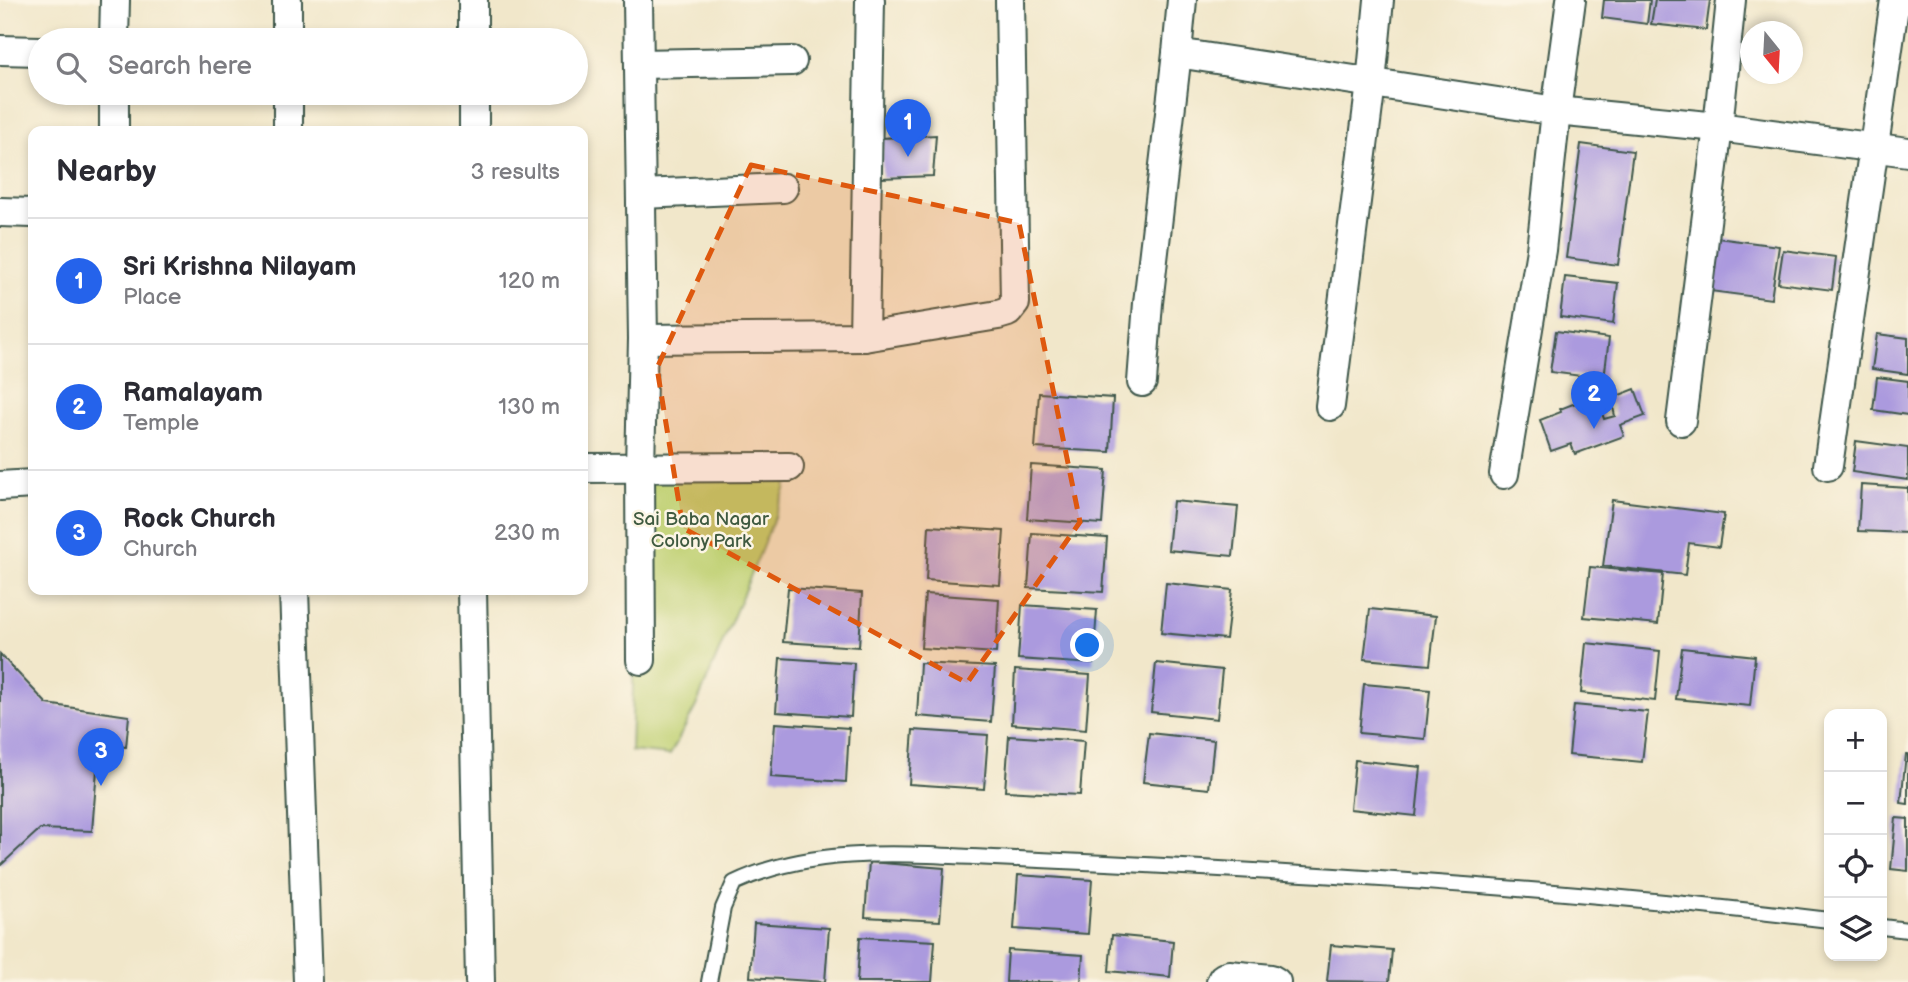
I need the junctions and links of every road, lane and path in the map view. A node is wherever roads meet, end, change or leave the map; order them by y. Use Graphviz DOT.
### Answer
graph roads {
  1 [pos="115,0"];
  2 [pos="287,0"];
  3 [pos="473,0"];
  4 [pos="638,0"];
  5 [pos="870,0"];
  6 [pos="1010,0"];
  7 [pos="1182,0"];
  8 [pos="1379,0"];
  9 [pos="1571,0"];
  10 [pos="1731,0"];
  11 [pos="1895,0"];
  12 [pos="114,28"];
  13 [pos="287,28"];
  14 [pos="473,28"];
  15 [pos="0,50"];
  16 [pos="28,51"];
  17 [pos="1177,53"];
  18 [pos="792,61"];
  19 [pos="639,64"];
  20 [pos="1371,83"];
  21 [pos="114,105"];
  22 [pos="288,105"];
  23 [pos="474,105"];
  24 [pos="1556,111"];
  25 [pos="114,126"];
  26 [pos="288,126"];
  27 [pos="474,126"];
  28 [pos="1718,127"];
  29 [pos="1874,149"];
  30 [pos="1908,152"];
  31 [pos="783,188"];
  32 [pos="641,194"];
  33 [pos="0,212"];
  34 [pos="28,213"];
  35 [pos="864,337"];
  36 [pos="643,339"];
  37 [pos="1142,382"];
  38 [pos="1330,406"];
  39 [pos="1681,421"];
  40 [pos="1828,466"];
  41 [pos="640,467"];
  42 [pos="789,467"];
  43 [pos="588,468"];
  44 [pos="1504,474"];
  45 [pos="28,484"];
  46 [pos="0,486"];
  47 [pos="293,595"];
  48 [pos="472,595"];
  49 [pos="641,660"];
  50 [pos="1824,919"];
  51 [pos="1887,928"];
  52 [pos="1908,930"];
  53 [pos="308,982"];
  54 [pos="480,982"];
  55 [pos="709,982"];
  56 [pos="1221,982"];
  57 [pos="1276,982"];
  1 -- 12 [label="street"];
  2 -- 13 [label="street"];
  3 -- 14 [label="street"];
  4 -- 19 [label="street"];
  5 -- 35 [label="street"];
  6 -- 35 [label="street"];
  7 -- 17 [label="street"];
  8 -- 20 [label="street"];
  9 -- 24 [label="street"];
  10 -- 28 [label="street"];
  11 -- 29 [label="street"];
  15 -- 16 [label="street"];
  17 -- 20 [label="street"];
  17 -- 37 [label="street"];
  18 -- 19 [label="street"];
  19 -- 32 [label="street"];
  20 -- 24 [label="street"];
  20 -- 38 [label="street"];
  21 -- 25 [label="street"];
  22 -- 26 [label="street"];
  23 -- 27 [label="street"];
  24 -- 28 [label="street"];
  24 -- 44 [label="street"];
  28 -- 29 [label="street"];
  28 -- 39 [label="street"];
  29 -- 30 [label="street"];
  29 -- 40 [label="street"];
  31 -- 32 [label="street"];
  32 -- 36 [label="street"];
  33 -- 34 [label="street"];
  35 -- 36 [label="street"];
  36 -- 41 [label="street"];
  41 -- 42 [label="street"];
  41 -- 43 [label="street"];
  41 -- 49 [label="street"];
  45 -- 46 [label="street"];
  47 -- 53 [label="street"];
  48 -- 54 [label="street"];
  50 -- 55 [label="lane"];
  51 -- 52 [label="lane"];
  56 -- 57 [label="street"];
}
